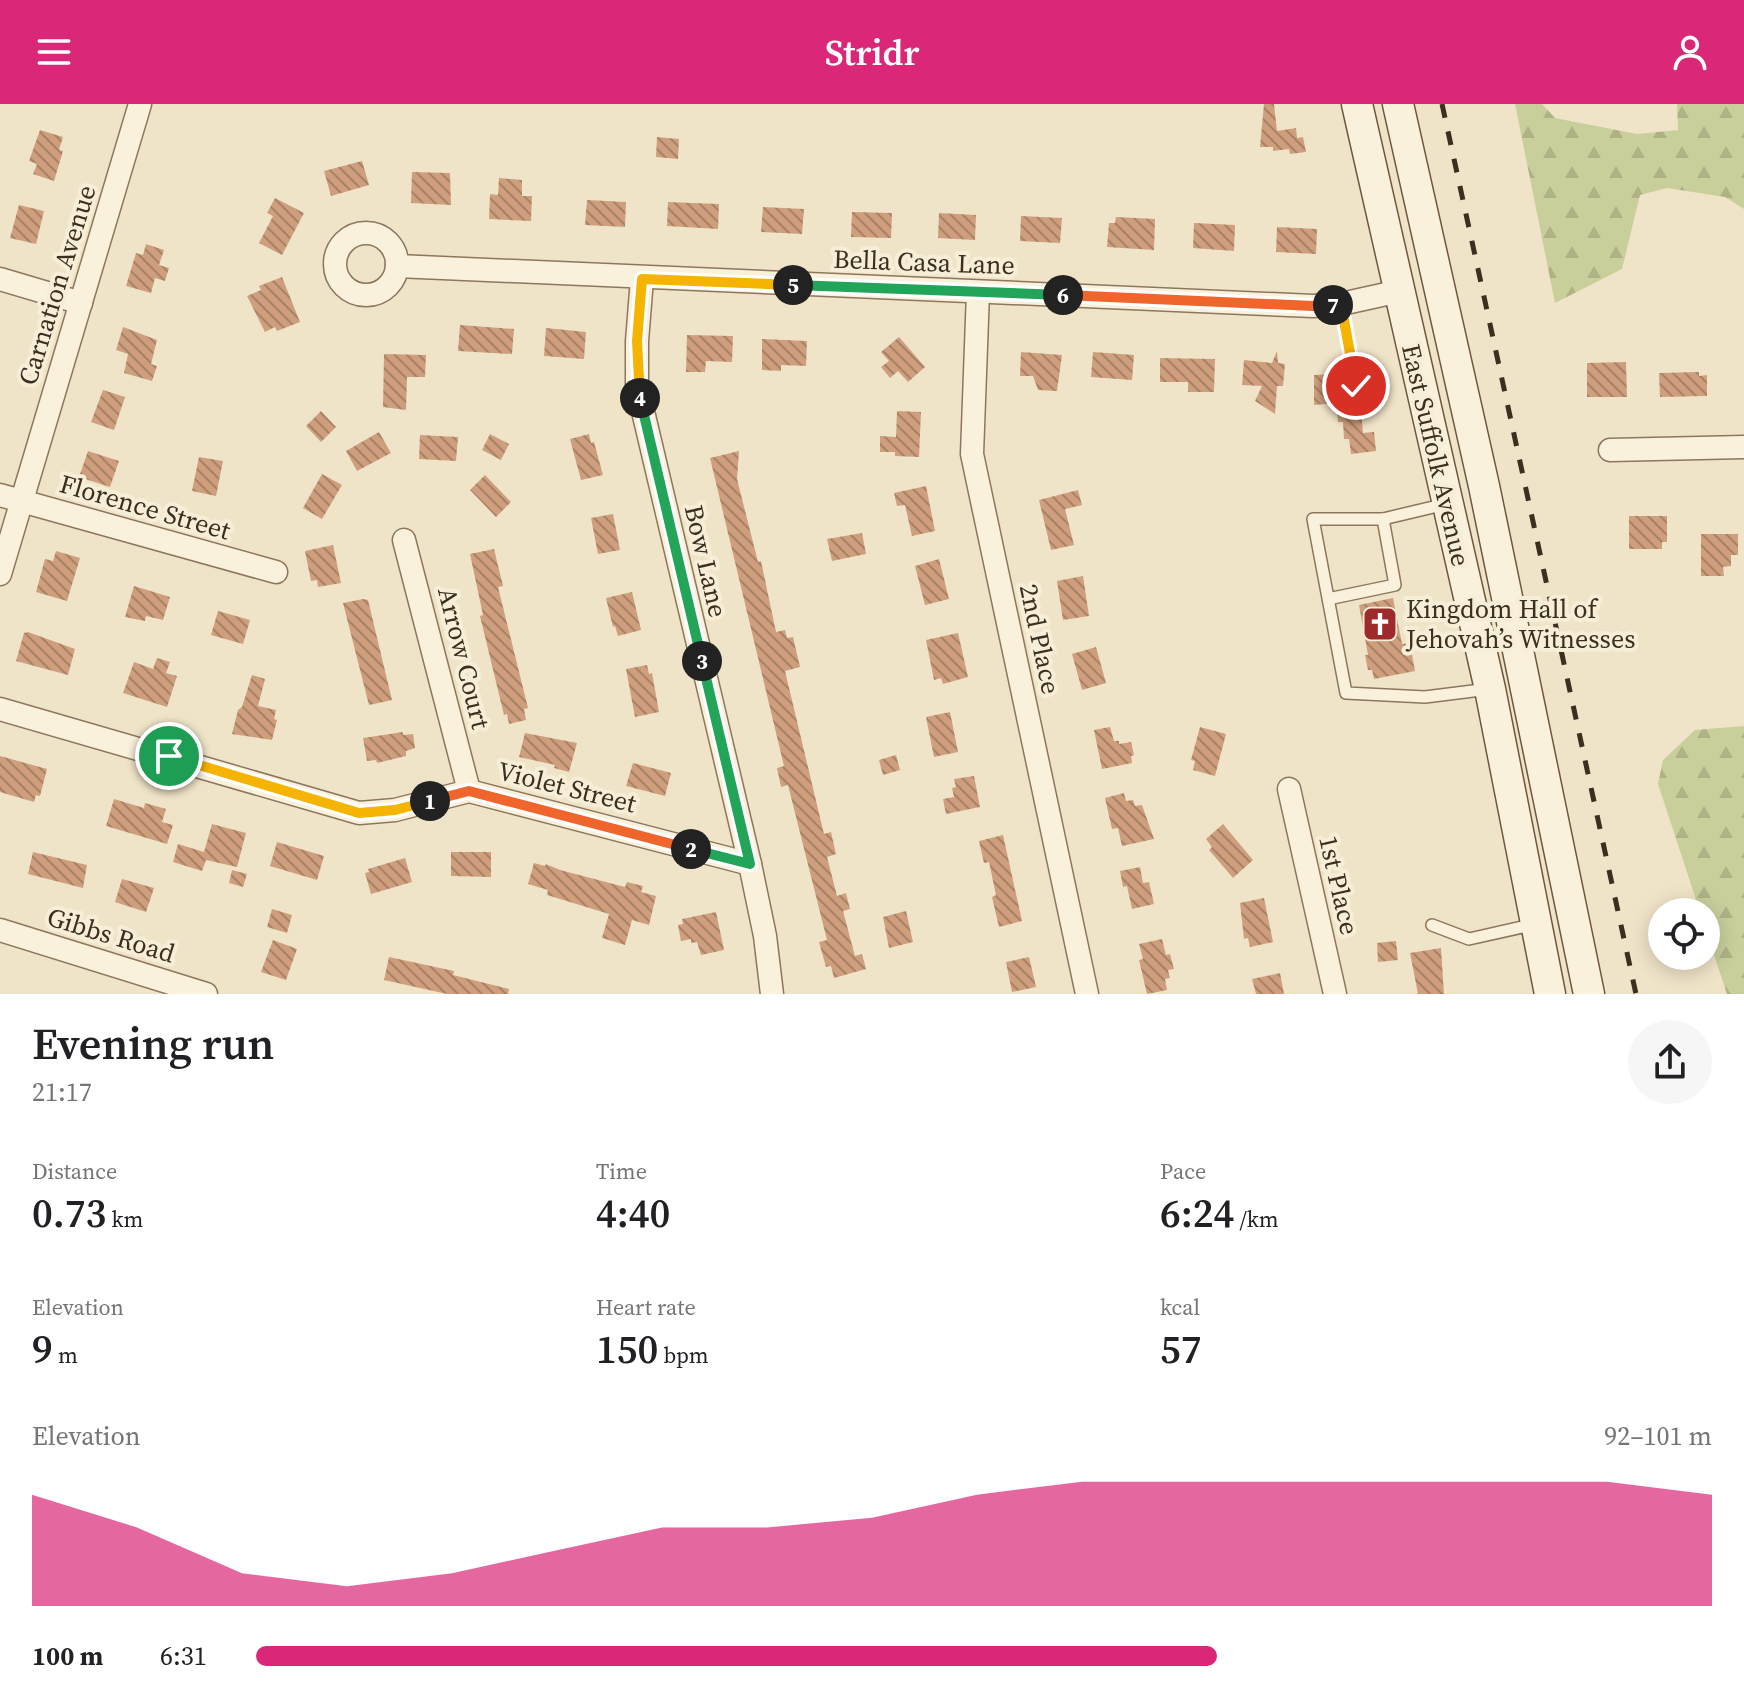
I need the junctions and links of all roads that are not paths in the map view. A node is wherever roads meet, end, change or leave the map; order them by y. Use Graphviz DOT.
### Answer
graph roads {
  1 [pos="140,104"];
  2 [pos="1357,104"];
  3 [pos="1398,104"];
  4 [pos="397,266"];
  5 [pos="0,279"];
  6 [pos="642,279"];
  7 [pos="1400,291"];
  8 [pos="978,292"];
  9 [pos="81,303"];
  10 [pos="1341,304"];
  11 [pos="1356,386"];
  12 [pos="1744,447"];
  13 [pos="1610,450"];
  14 [pos="11,498"];
  15 [pos="1447,504"];
  16 [pos="1383,519"];
  17 [pos="404,540"];
  18 [pos="276,572"];
  19 [pos="0,574"];
  20 [pos="1328,599"];
  21 [pos="1490,689"];
  22 [pos="0,709"];
  23 [pos="1289,789"];
  24 [pos="469,791"];
  25 [pos="750,864"];
  26 [pos="1537,924"];
  27 [pos="1432,925"];
  28 [pos="0,930"];
  29 [pos="206,994"];
  30 [pos="772,994"];
  31 [pos="1087,994"];
  32 [pos="1335,994"];
  33 [pos="1550,994"];
  34 [pos="1589,994"];
  1 -- 9 [label="street, Carnation Avenue"];
  2 -- 7 [label="main road, East Suffolk Avenue"];
  3 -- 34 [label="main road, East Suffolk Avenue"];
  4 -- 6 [label="street, Bella Casa Lane"];
  5 -- 9 [label="street"];
  6 -- 8 [label="street, Bella Casa Lane"];
  6 -- 25 [label="street, Bow Lane"];
  7 -- 10 [label="street, Bella Casa Lane"];
  7 -- 15 [label="main road, East Suffolk Avenue"];
  8 -- 10 [label="street, Bella Casa Lane"];
  8 -- 31 [label="street, 2nd Place"];
  9 -- 14 [label="street, Carnation Avenue"];
  10 -- 11 [label="lane"];
  12 -- 13 [label="street"];
  14 -- 18 [label="street, Florence Street"];
  14 -- 19 [label="street, Carnation Avenue"];
  15 -- 16 [label="lane"];
  15 -- 21 [label="main road, East Suffolk Avenue"];
  16 -- 20 [label="lane"];
  16 -- 20 [label="lane"];
  17 -- 24 [label="street, Arrow Court"];
  20 -- 21 [label="lane"];
  21 -- 26 [label="main road, East Suffolk Avenue"];
  22 -- 24 [label="street, Violet Street"];
  23 -- 32 [label="street, 1st Place"];
  24 -- 25 [label="street, Violet Street"];
  25 -- 30 [label="street, Bow Lane"];
  26 -- 27 [label="lane"];
  26 -- 33 [label="main road, East Suffolk Avenue"];
  28 -- 29 [label="street, Gibbs Road"];
}
